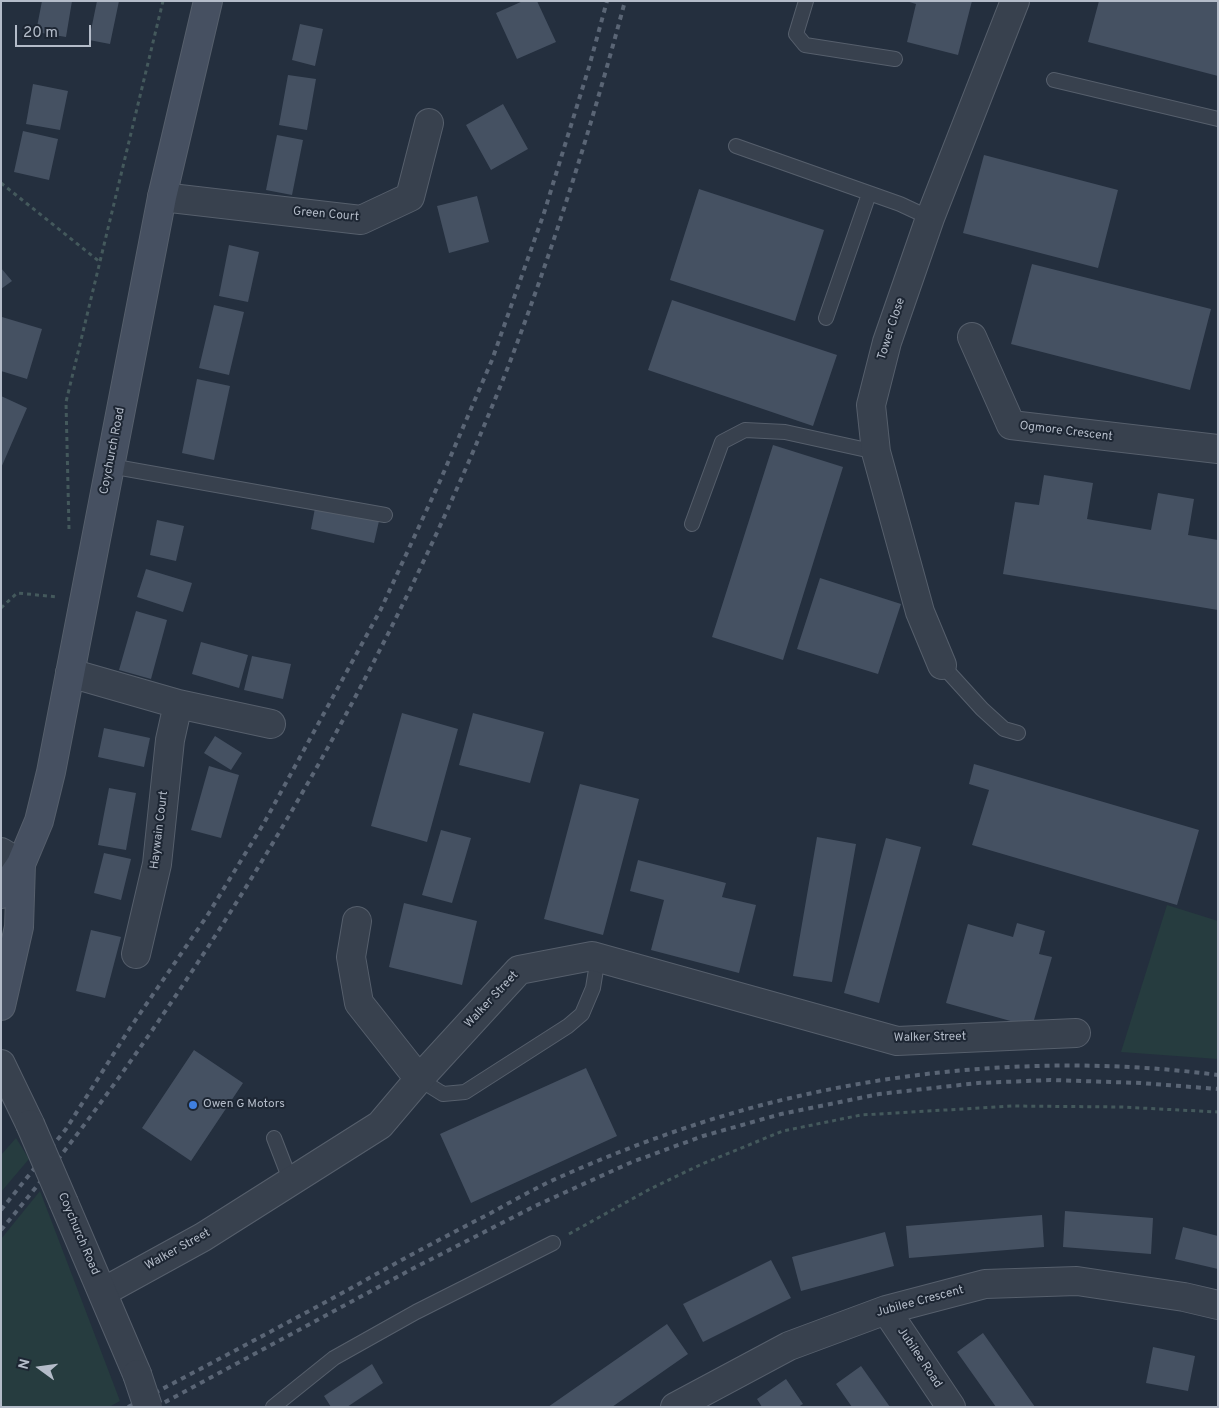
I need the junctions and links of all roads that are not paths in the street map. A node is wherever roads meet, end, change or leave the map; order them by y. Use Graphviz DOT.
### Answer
graph roads {
  1 [pos="208,1"];
  2 [pos="806,1"];
  3 [pos="1015,1"];
  4 [pos="895,59"];
  5 [pos="1054,80"];
  6 [pos="1218,119"];
  7 [pos="429,122"];
  8 [pos="736,146"];
  9 [pos="870,194"];
  10 [pos="162,197"];
  11 [pos="930,218"];
  12 [pos="826,318"];
  13 [pos="972,337"];
  14 [pos="1218,449"];
  15 [pos="876,452"];
  16 [pos="110,466"];
  17 [pos="385,515"];
  18 [pos="692,524"];
  19 [pos="942,665"];
  20 [pos="70,673"];
  21 [pos="178,704"];
  22 [pos="271,724"];
  23 [pos="1018,733"];
  24 [pos="11,858"];
  25 [pos="1,894"];
  26 [pos="356,920"];
  27 [pos="136,954"];
  28 [pos="598,957"];
  29 [pos="1,1006"];
  30 [pos="1076,1033"];
  31 [pos="1,1064"];
  32 [pos="419,1079"];
  33 [pos="274,1138"];
  34 [pos="290,1182"];
  35 [pos="553,1243"];
  36 [pos="103,1292"];
  37 [pos="1218,1305"];
  38 [pos="886,1310"];
  39 [pos="148,1407"];
  40 [pos="273,1407"];
  41 [pos="675,1407"];
  42 [pos="951,1407"];
  1 -- 10 [label="main road, Coychurch Road"];
  2 -- 4 [label="lane"];
  3 -- 11 [label="street, Tower Close"];
  5 -- 6 [label="lane"];
  7 -- 10 [label="street, Green Court"];
  8 -- 9 [label="lane"];
  9 -- 11 [label="lane"];
  9 -- 12 [label="lane"];
  10 -- 16 [label="main road, Coychurch Road"];
  11 -- 15 [label="street, Tower Close"];
  13 -- 14 [label="street, Ogmore Crescent"];
  15 -- 18 [label="lane"];
  15 -- 19 [label="street, Tower Close"];
  16 -- 17 [label="lane"];
  16 -- 20 [label="main road, Coychurch Road"];
  19 -- 23 [label="lane"];
  20 -- 21 [label="street"];
  20 -- 24 [label="main road, Coychurch Road"];
  21 -- 22 [label="street"];
  21 -- 27 [label="street, Haywain Court"];
  24 -- 25 [label="main road, Coychurch Road"];
  24 -- 29 [label="main road"];
  26 -- 32 [label="street"];
  28 -- 30 [label="street, Walker Street"];
  28 -- 32 [label="street, Walker Street"];
  28 -- 32 [label="lane"];
  31 -- 36 [label="street, Coychurch Road, bridge"];
  32 -- 34 [label="street, Walker Street"];
  33 -- 34 [label="lane"];
  34 -- 36 [label="street, Walker Street"];
  35 -- 40 [label="lane"];
  36 -- 39 [label="street, Coychurch Road, bridge"];
  37 -- 38 [label="street, Jubilee Crescent"];
  38 -- 41 [label="street, Jubilee Crescent"];
  38 -- 42 [label="street, Jubilee Road"];
}
